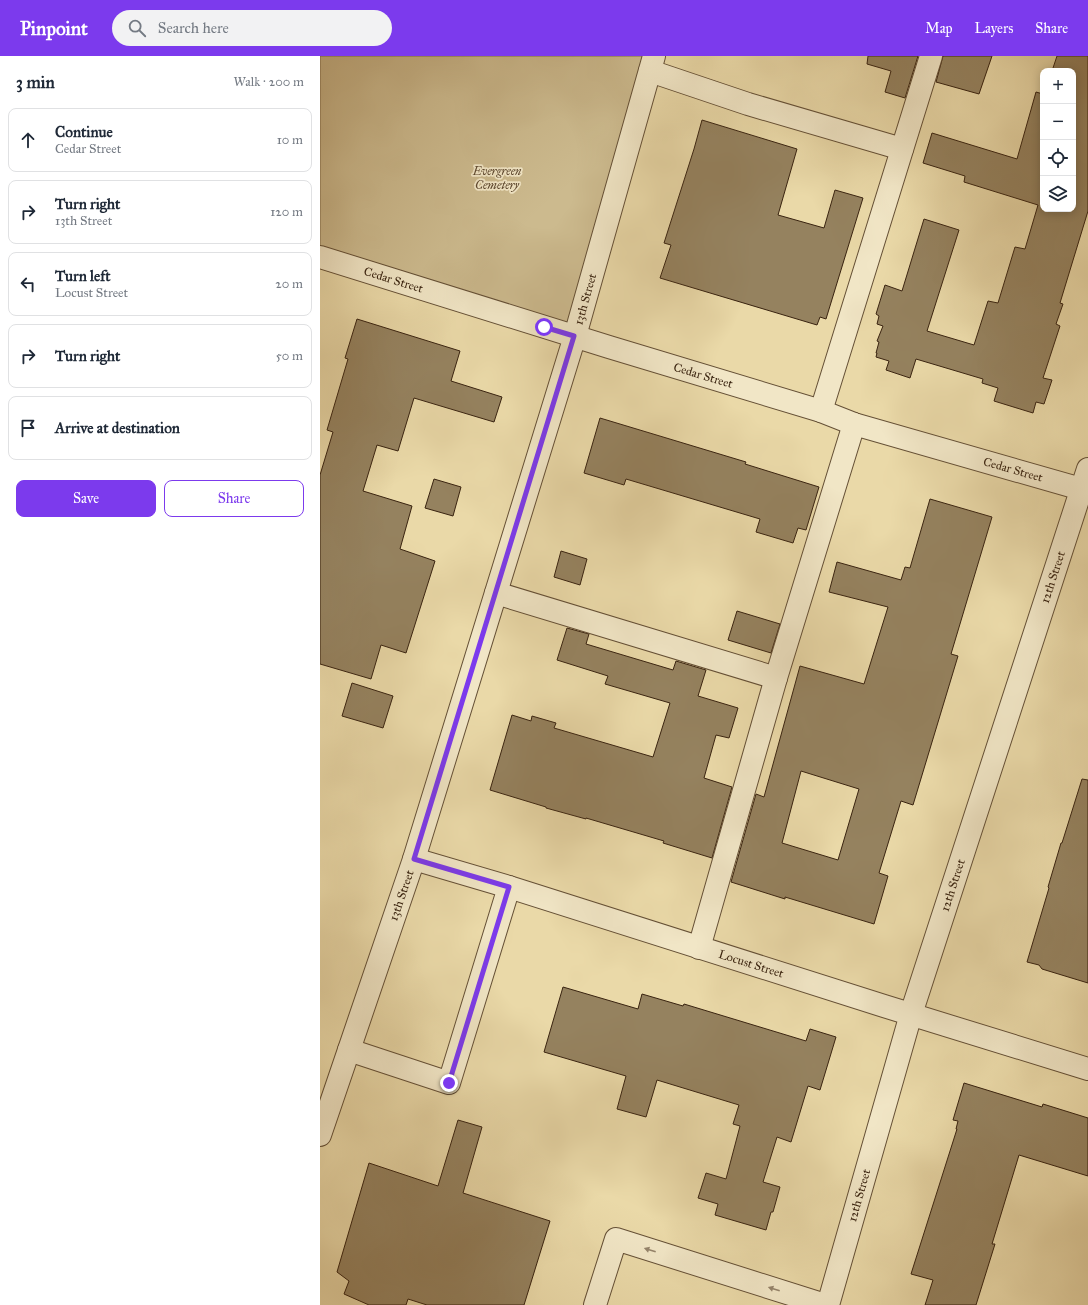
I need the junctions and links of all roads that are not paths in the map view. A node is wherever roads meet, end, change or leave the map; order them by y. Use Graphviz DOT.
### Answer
graph roads {
  1 [pos="931,56"];
  2 [pos="652,63"];
  3 [pos="902,149"];
  4 [pos="320,257"];
  5 [pos="574,336"];
  6 [pos="821,411"];
  7 [pos="854,424"];
  8 [pos="1086,483"];
  9 [pos="496,593"];
  10 [pos="776,678"];
  11 [pos="414,859"];
  12 [pos="509,887"];
  13 [pos="699,948"];
  14 [pos="911,1014"];
  15 [pos="349,1050"];
  16 [pos="1088,1069"];
  17 [pos="320,1134"];
  18 [pos="595,1305"];
  19 [pos="826,1305"];
  1 -- 3 [label="street"];
  2 -- 3 [label="street"];
  2 -- 5 [label="street, 13th Street"];
  3 -- 6 [label="street"];
  4 -- 5 [label="street, Cedar Street"];
  5 -- 6 [label="street, Cedar Street"];
  5 -- 9 [label="street, 13th Street"];
  6 -- 7 [label="street, Cedar Street"];
  7 -- 8 [label="street, Cedar Street"];
  7 -- 10 [label="street"];
  8 -- 14 [label="street, 12th Street"];
  9 -- 10 [label="street"];
  9 -- 11 [label="street, 13th Street"];
  10 -- 13 [label="street"];
  11 -- 12 [label="street, Locust Street"];
  11 -- 15 [label="street, 13th Street"];
  12 -- 13 [label="street, Locust Street"];
  12 -- 15 [label="street"];
  13 -- 14 [label="street, Locust Street"];
  14 -- 16 [label="street, Locust Street"];
  14 -- 19 [label="street, 12th Street"];
  15 -- 17 [label="street, 13th Street"];
  19 -- 18 [label="street, one-way"];
}
